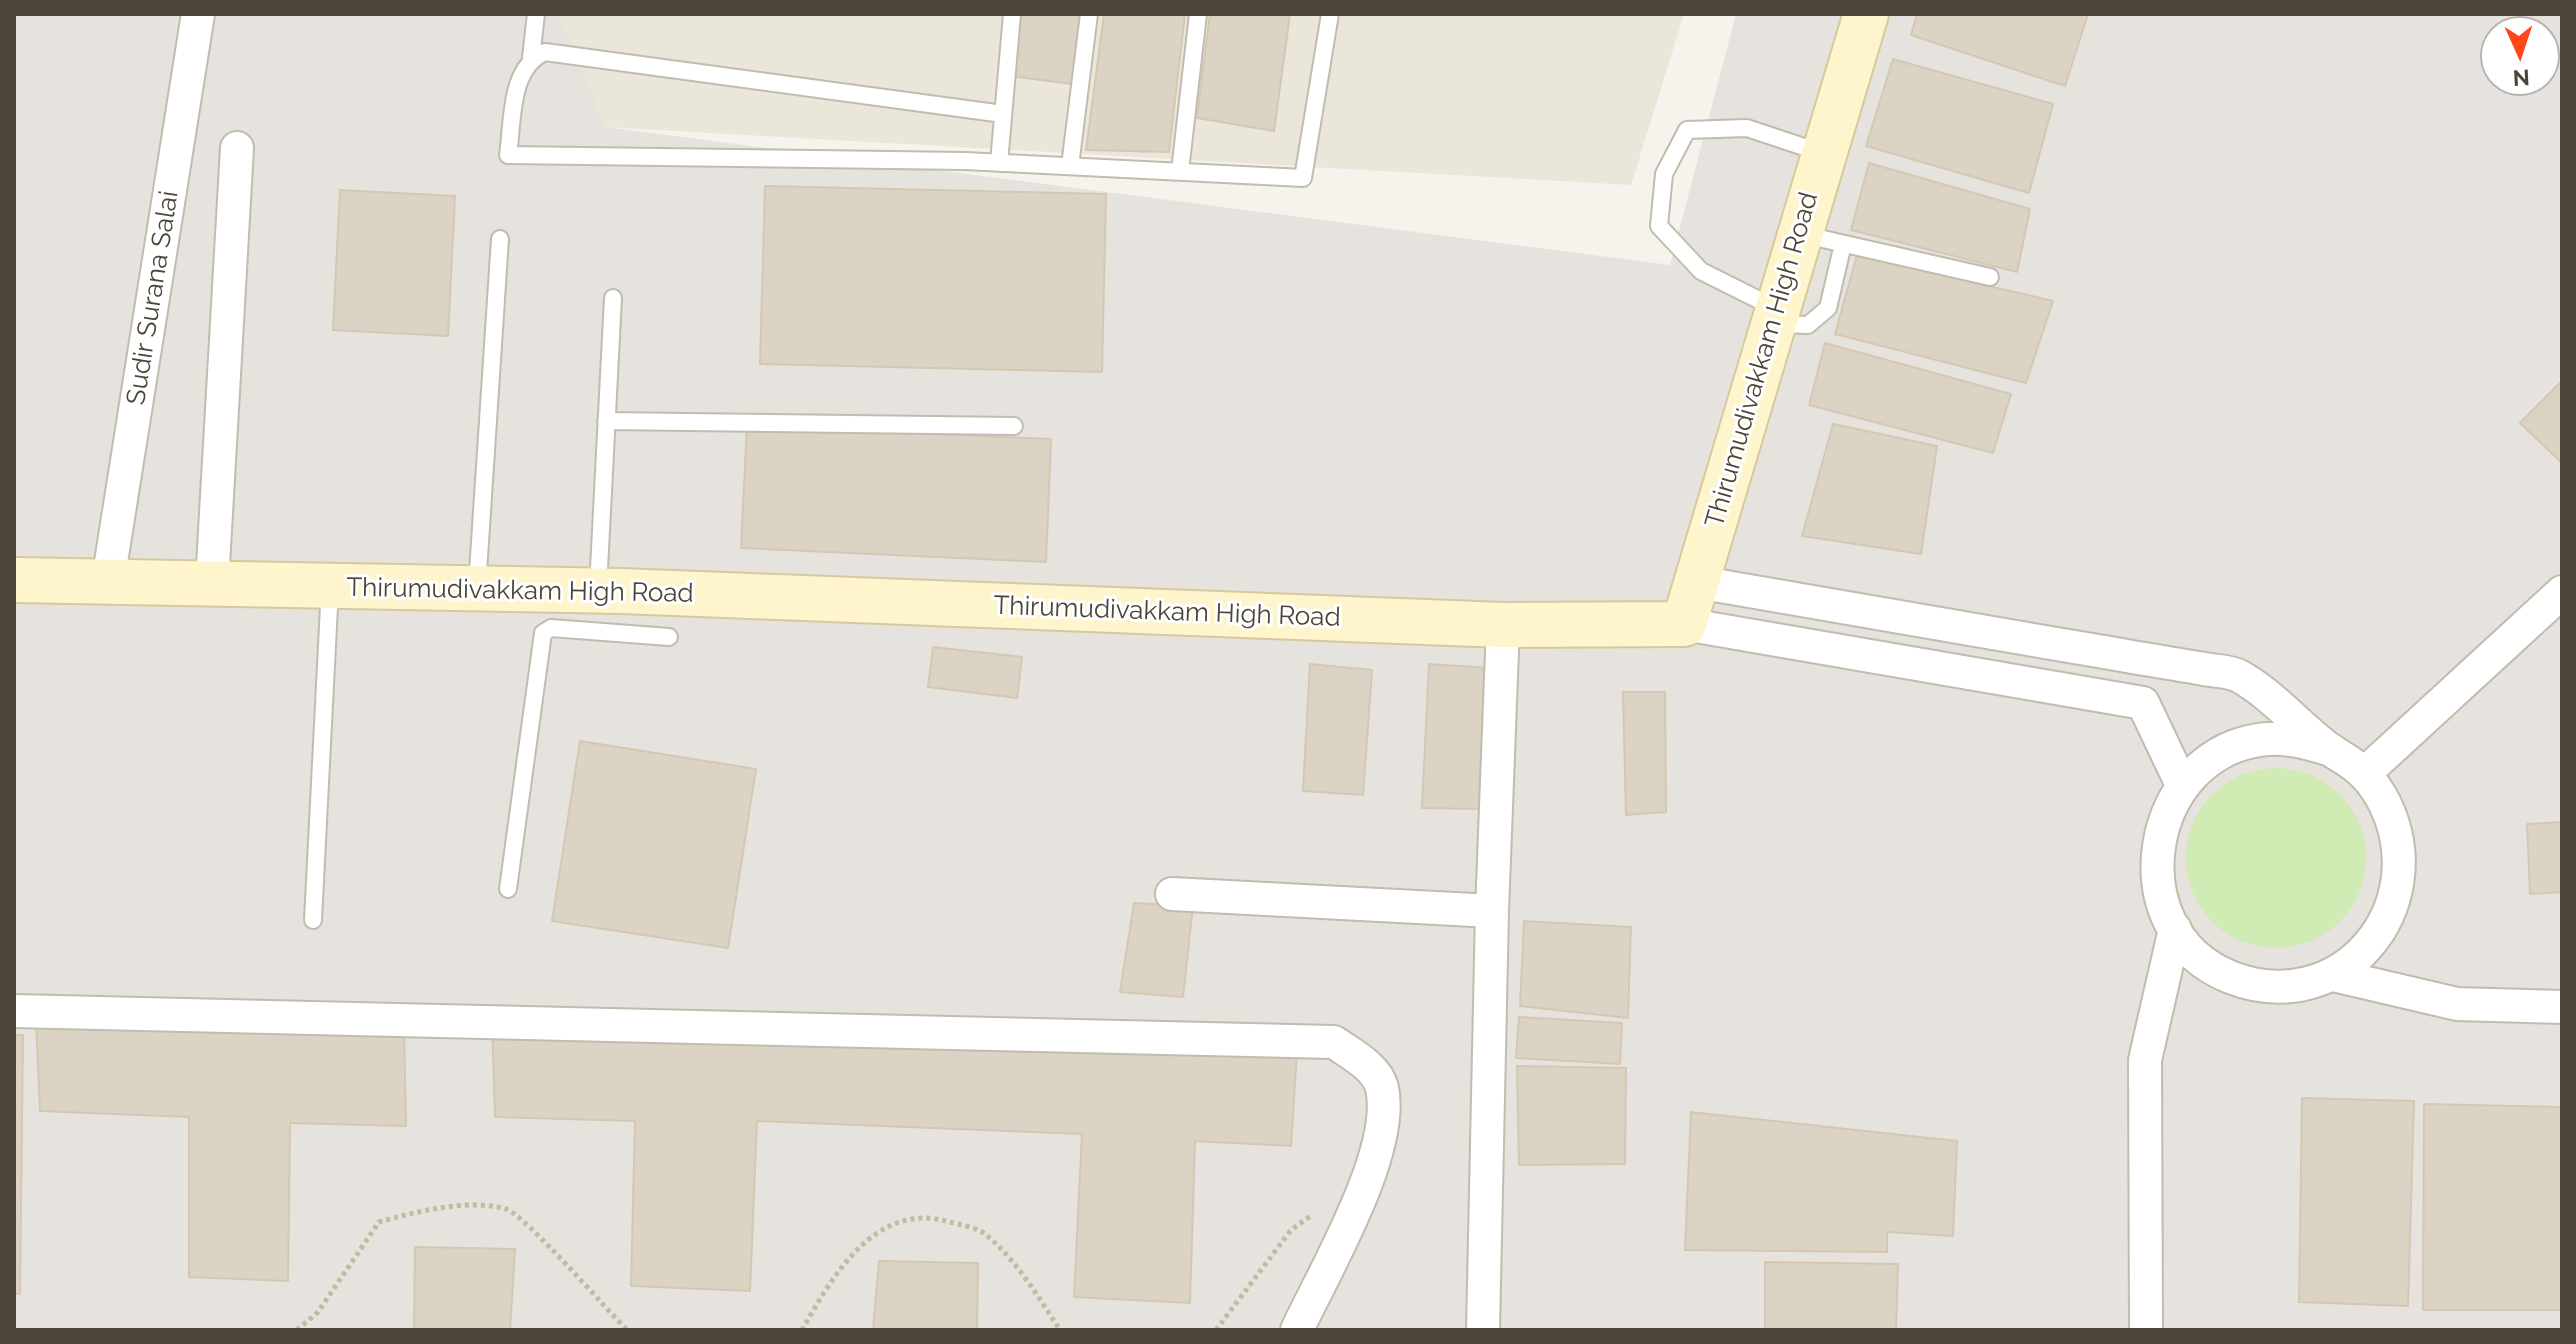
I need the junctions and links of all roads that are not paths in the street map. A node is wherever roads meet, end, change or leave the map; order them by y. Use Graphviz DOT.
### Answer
graph roads {
  1 [pos="198,14"];
  2 [pos="536,14"];
  3 [pos="1012,14"];
  4 [pos="1089,14"];
  5 [pos="1198,14"];
  6 [pos="1330,14"];
  7 [pos="1866,14"];
  8 [pos="531,58"];
  9 [pos="1003,114"];
  10 [pos="237,148"];
  11 [pos="1822,153"];
  12 [pos="999,163"];
  13 [pos="1070,166"];
  14 [pos="1180,171"];
  15 [pos="1801,234"];
  16 [pos="500,239"];
  17 [pos="1843,244"];
  18 [pos="1990,277"];
  19 [pos="613,298"];
  20 [pos="1774,316"];
  21 [pos="606,421"];
  22 [pos="1014,426"];
  23 [pos="14,580"];
  24 [pos="108,581"];
  25 [pos="1697,582"];
  26 [pos="212,583"];
  27 [pos="330,587"];
  28 [pos="477,588"];
  29 [pos="2562,592"];
  30 [pos="612,605"];
  31 [pos="1684,624"];
  32 [pos="1503,625"];
  33 [pos="669,637"];
  34 [pos="2331,750"];
  35 [pos="2364,774"];
  36 [pos="2182,785"];
  37 [pos="508,889"];
  38 [pos="1172,894"];
  39 [pos="1492,911"];
  40 [pos="313,920"];
  41 [pos="2175,929"];
  42 [pos="2333,975"];
  43 [pos="2562,1007"];
  44 [pos="14,1011"];
  45 [pos="1297,1330"];
  46 [pos="1483,1330"];
  47 [pos="2146,1330"];
  1 -- 24 [label="street, Sudir Surana Salai"];
  2 -- 8 [label="lane"];
  3 -- 9 [label="lane"];
  4 -- 13 [label="lane"];
  5 -- 14 [label="lane"];
  6 -- 14 [label="lane"];
  7 -- 11 [label="main road, Thirumudivakkam High Road"];
  8 -- 9 [label="lane"];
  8 -- 12 [label="lane"];
  9 -- 12 [label="lane"];
  10 -- 26 [label="street"];
  11 -- 15 [label="main road, Thirumudivakkam High Road"];
  11 -- 20 [label="lane"];
  12 -- 13 [label="lane"];
  13 -- 14 [label="lane"];
  15 -- 17 [label="lane"];
  15 -- 20 [label="main road, Thirumudivakkam High Road"];
  16 -- 28 [label="lane"];
  17 -- 18 [label="lane"];
  17 -- 20 [label="lane"];
  19 -- 21 [label="lane"];
  20 -- 25 [label="main road, Thirumudivakkam High Road"];
  21 -- 22 [label="lane"];
  21 -- 30 [label="lane"];
  23 -- 24 [label="main road, Thirumudivakkam High Road"];
  24 -- 26 [label="main road, Thirumudivakkam High Road"];
  25 -- 31 [label="main road, Thirumudivakkam High Road"];
  25 -- 34 [label="street"];
  26 -- 27 [label="main road, Thirumudivakkam High Road"];
  27 -- 28 [label="main road, Thirumudivakkam High Road"];
  27 -- 40 [label="lane"];
  28 -- 30 [label="main road, Thirumudivakkam High Road"];
  29 -- 35 [label="street"];
  30 -- 32 [label="main road, Thirumudivakkam High Road"];
  30 -- 33 [label="lane"];
  30 -- 37 [label="lane"];
  31 -- 32 [label="main road, Thirumudivakkam High Road"];
  31 -- 36 [label="street"];
  32 -- 39 [label="street"];
  34 -- 35 [label="street"];
  34 -- 36 [label="street"];
  35 -- 42 [label="street"];
  36 -- 41 [label="street"];
  38 -- 39 [label="street"];
  39 -- 46 [label="street"];
  41 -- 42 [label="street"];
  41 -- 47 [label="street"];
  42 -- 43 [label="street"];
  44 -- 45 [label="street"];
}
